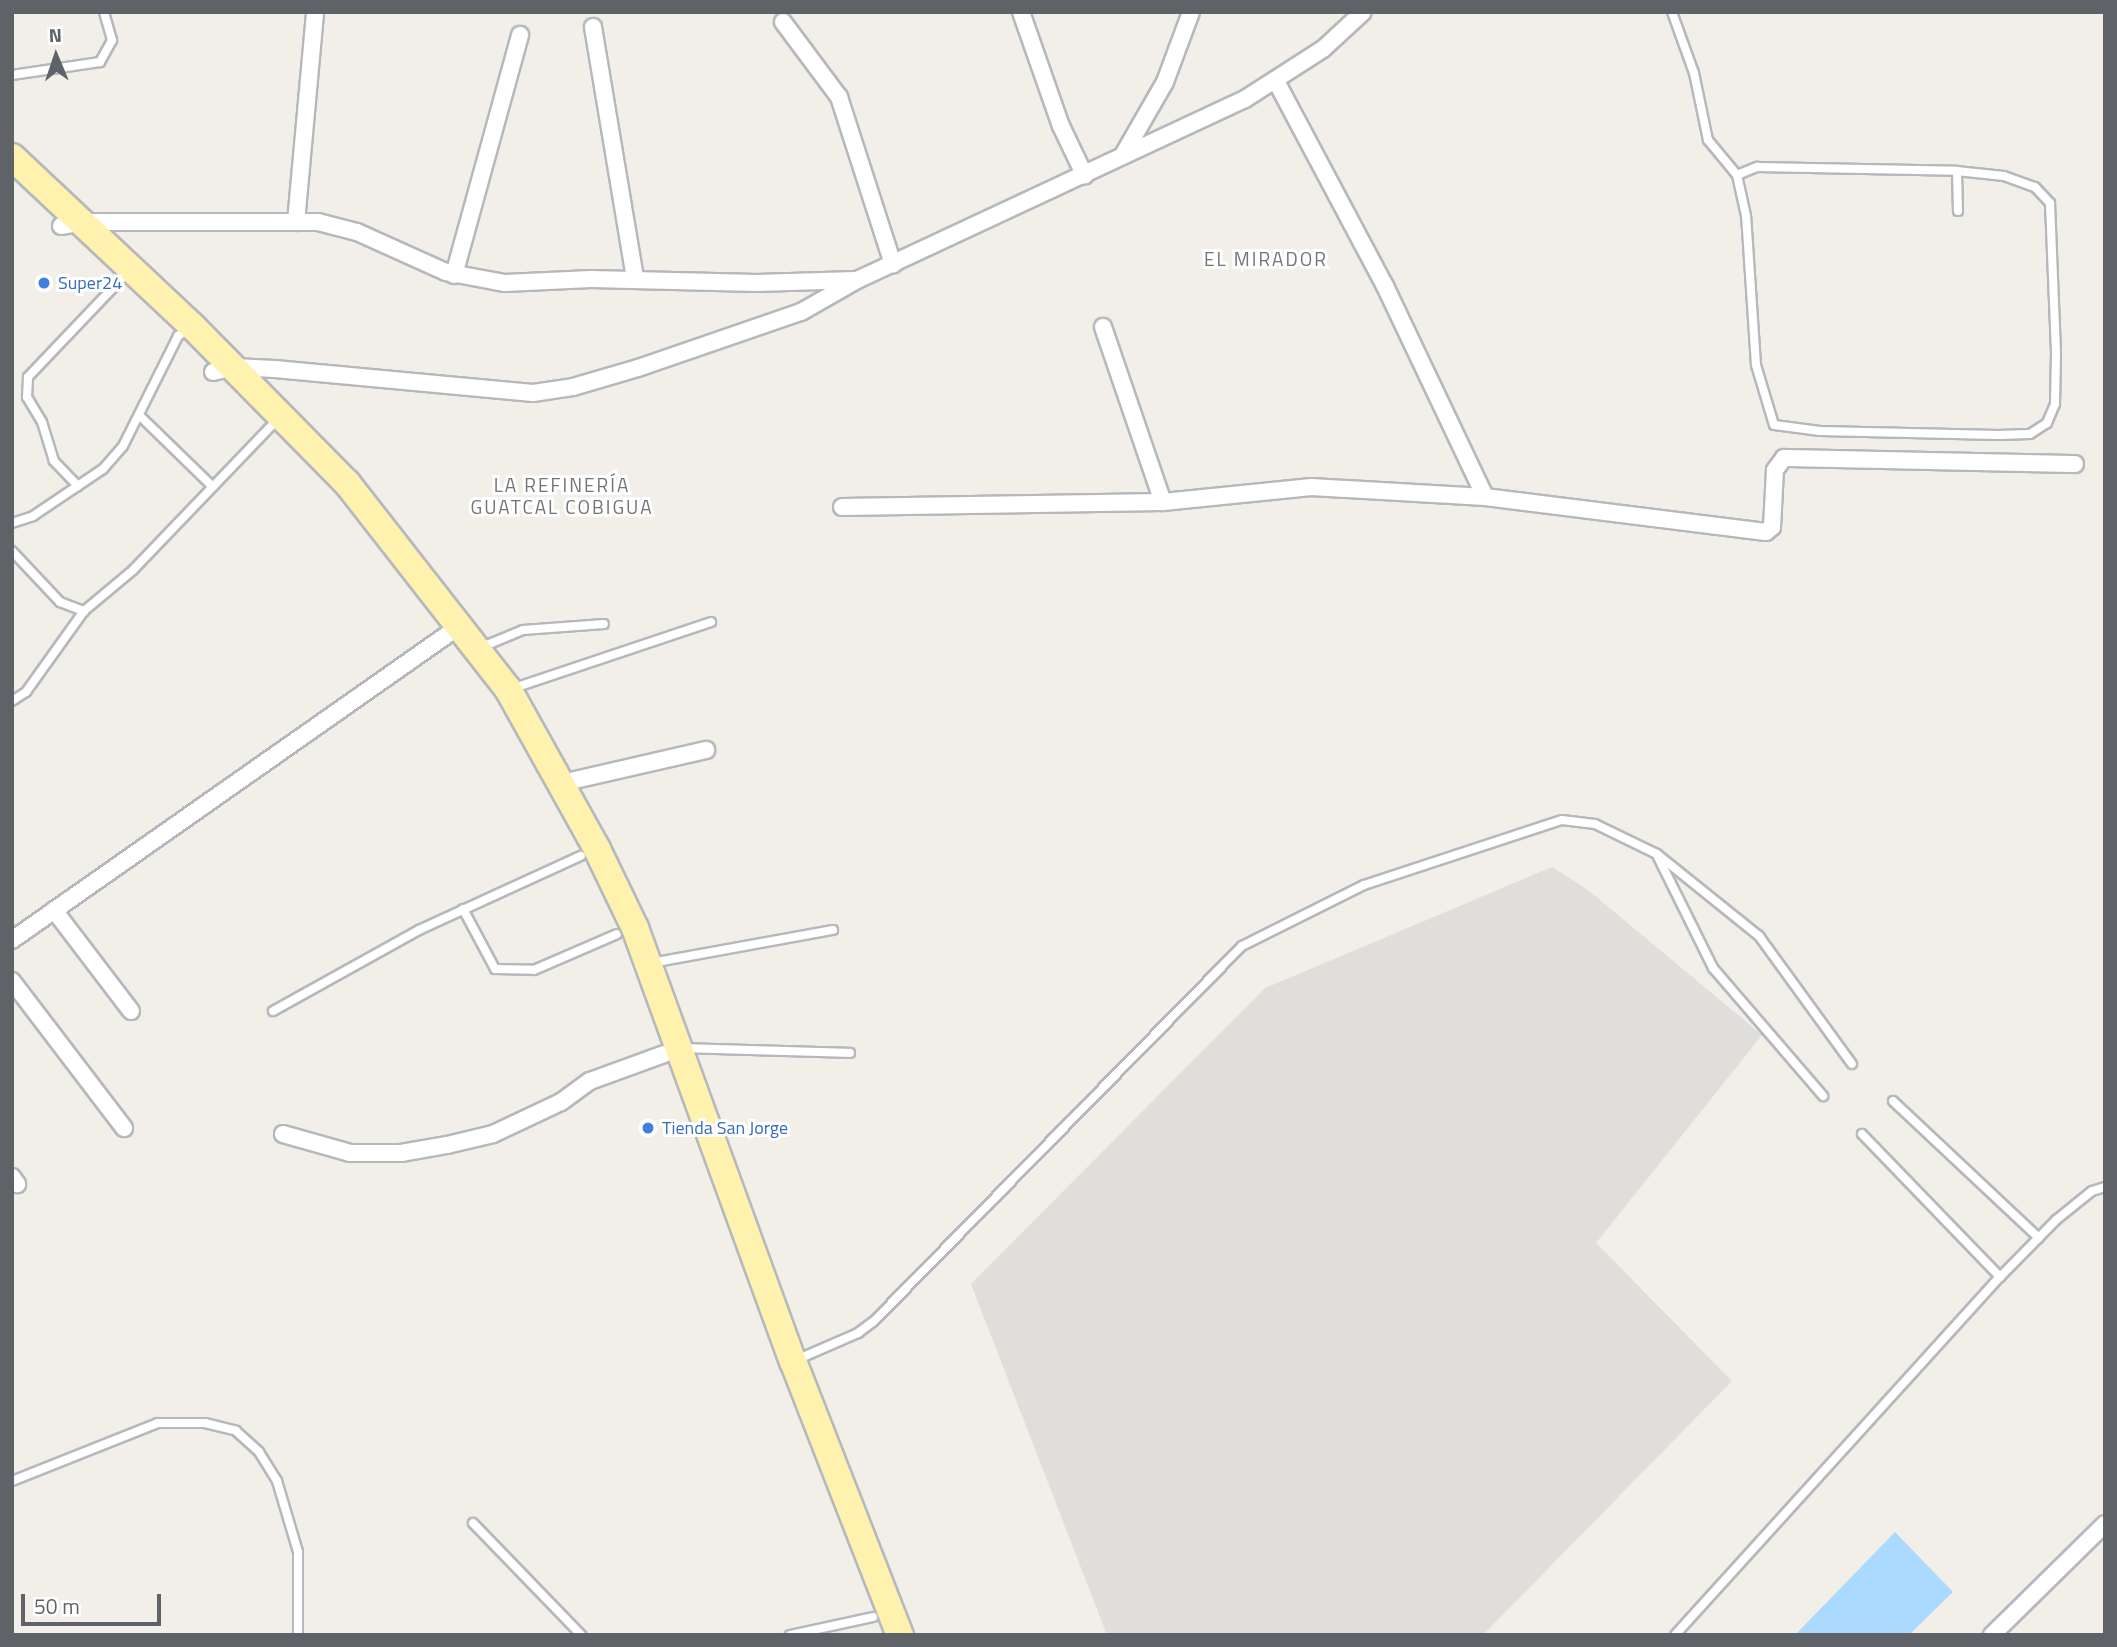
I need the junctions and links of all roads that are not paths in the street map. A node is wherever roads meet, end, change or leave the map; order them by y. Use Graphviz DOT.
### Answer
graph roads {
  1 [pos="104,12"];
  2 [pos="315,12"];
  3 [pos="1021,12"];
  4 [pos="1191,12"];
  5 [pos="1363,12"];
  6 [pos="1672,12"];
  7 [pos="783,22"];
  8 [pos="593,27"];
  9 [pos="520,35"];
  10 [pos="12,75"];
  11 [pos="1276,81"];
  12 [pos="1123,155"];
  13 [pos="12,157"];
  14 [pos="1957,171"];
  15 [pos="1737,175"];
  16 [pos="1085,176"];
  17 [pos="12,180"];
  18 [pos="1958,211"];
  19 [pos="296,222"];
  20 [pos="72,224"];
  21 [pos="893,264"];
  22 [pos="125,274"];
  23 [pos="454,275"];
  24 [pos="635,279"];
  25 [pos="859,279"];
  26 [pos="1102,327"];
  27 [pos="185,331"];
  28 [pos="223,370"];
  29 [pos="139,415"];
  30 [pos="275,421"];
  31 [pos="2075,464"];
  32 [pos="78,486"];
  33 [pos="212,486"];
  34 [pos="1485,498"];
  35 [pos="1163,502"];
  36 [pos="842,507"];
  37 [pos="12,523"];
  38 [pos="12,551"];
  39 [pos="83,611"];
  40 [pos="711,622"];
  41 [pos="604,624"];
  42 [pos="453,629"];
  43 [pos="479,648"];
  44 [pos="508,689"];
  45 [pos="12,701"];
  46 [pos="706,750"];
  47 [pos="562,783"];
  48 [pos="1657,854"];
  49 [pos="581,856"];
  50 [pos="463,909"];
  51 [pos="54,910"];
  52 [pos="833,930"];
  53 [pos="618,934"];
  54 [pos="12,940"];
  55 [pos="649,964"];
  56 [pos="12,981"];
  57 [pos="131,1011"];
  58 [pos="273,1011"];
  59 [pos="673,1051"];
  60 [pos="850,1053"];
  61 [pos="1853,1065"];
  62 [pos="1823,1096"];
  63 [pos="1893,1101"];
  64 [pos="124,1128"];
  65 [pos="1861,1134"];
  66 [pos="283,1135"];
  67 [pos="2105,1187"];
  68 [pos="2039,1238"];
  69 [pos="2000,1277"];
  70 [pos="793,1361"];
  71 [pos="12,1481"];
  72 [pos="473,1522"];
  73 [pos="2105,1524"];
  74 [pos="877,1626"];
  75 [pos="298,1635"];
  76 [pos="581,1635"];
  77 [pos="790,1635"];
  78 [pos="900,1635"];
  79 [pos="1675,1635"];
  80 [pos="1992,1635"];
  1 -- 10 [label="lane"];
  2 -- 19 [label="street"];
  3 -- 16 [label="street"];
  4 -- 12 [label="street"];
  5 -- 11 [label="street"];
  6 -- 15 [label="lane"];
  7 -- 21 [label="street"];
  8 -- 24 [label="street"];
  9 -- 23 [label="street"];
  11 -- 12 [label="street"];
  11 -- 34 [label="street"];
  12 -- 16 [label="street"];
  13 -- 20 [label="main road"];
  14 -- 15 [label="lane"];
  14 -- 15 [label="lane"];
  14 -- 18 [label="lane"];
  16 -- 21 [label="street"];
  17 -- 20 [label="main road"];
  19 -- 20 [label="street"];
  19 -- 23 [label="street"];
  20 -- 22 [label="main road"];
  21 -- 25 [label="street"];
  22 -- 27 [label="main road"];
  22 -- 32 [label="lane"];
  23 -- 24 [label="street"];
  24 -- 25 [label="street"];
  25 -- 28 [label="street"];
  26 -- 35 [label="street"];
  27 -- 28 [label="main road"];
  27 -- 29 [label="lane"];
  28 -- 30 [label="main road"];
  29 -- 32 [label="lane"];
  29 -- 33 [label="lane"];
  30 -- 33 [label="lane"];
  30 -- 42 [label="main road"];
  31 -- 34 [label="street"];
  32 -- 37 [label="lane"];
  33 -- 39 [label="lane"];
  34 -- 35 [label="street"];
  35 -- 36 [label="street"];
  38 -- 39 [label="lane"];
  39 -- 45 [label="lane"];
  40 -- 44 [label="lane"];
  41 -- 43 [label="lane"];
  42 -- 43 [label="main road"];
  42 -- 49 [label="main road"];
  42 -- 51 [label="street"];
  43 -- 44 [label="main road"];
  44 -- 47 [label="main road"];
  46 -- 47 [label="street"];
  47 -- 55 [label="main road"];
  48 -- 61 [label="lane"];
  48 -- 62 [label="lane"];
  48 -- 70 [label="lane"];
  49 -- 50 [label="lane"];
  49 -- 53 [label="main road"];
  50 -- 53 [label="lane"];
  50 -- 58 [label="lane"];
  51 -- 54 [label="street"];
  51 -- 57 [label="street"];
  52 -- 55 [label="lane"];
  53 -- 59 [label="main road"];
  55 -- 59 [label="main road"];
  56 -- 64 [label="street"];
  59 -- 60 [label="lane"];
  59 -- 66 [label="street"];
  59 -- 70 [label="main road"];
  59 -- 74 [label="main road"];
  63 -- 68 [label="lane"];
  65 -- 69 [label="lane"];
  67 -- 68 [label="lane"];
  68 -- 69 [label="lane"];
  69 -- 79 [label="lane"];
  70 -- 78 [label="main road"];
  71 -- 75 [label="lane"];
  72 -- 76 [label="lane"];
  73 -- 80 [label="street"];
  74 -- 77 [label="lane"];
}
